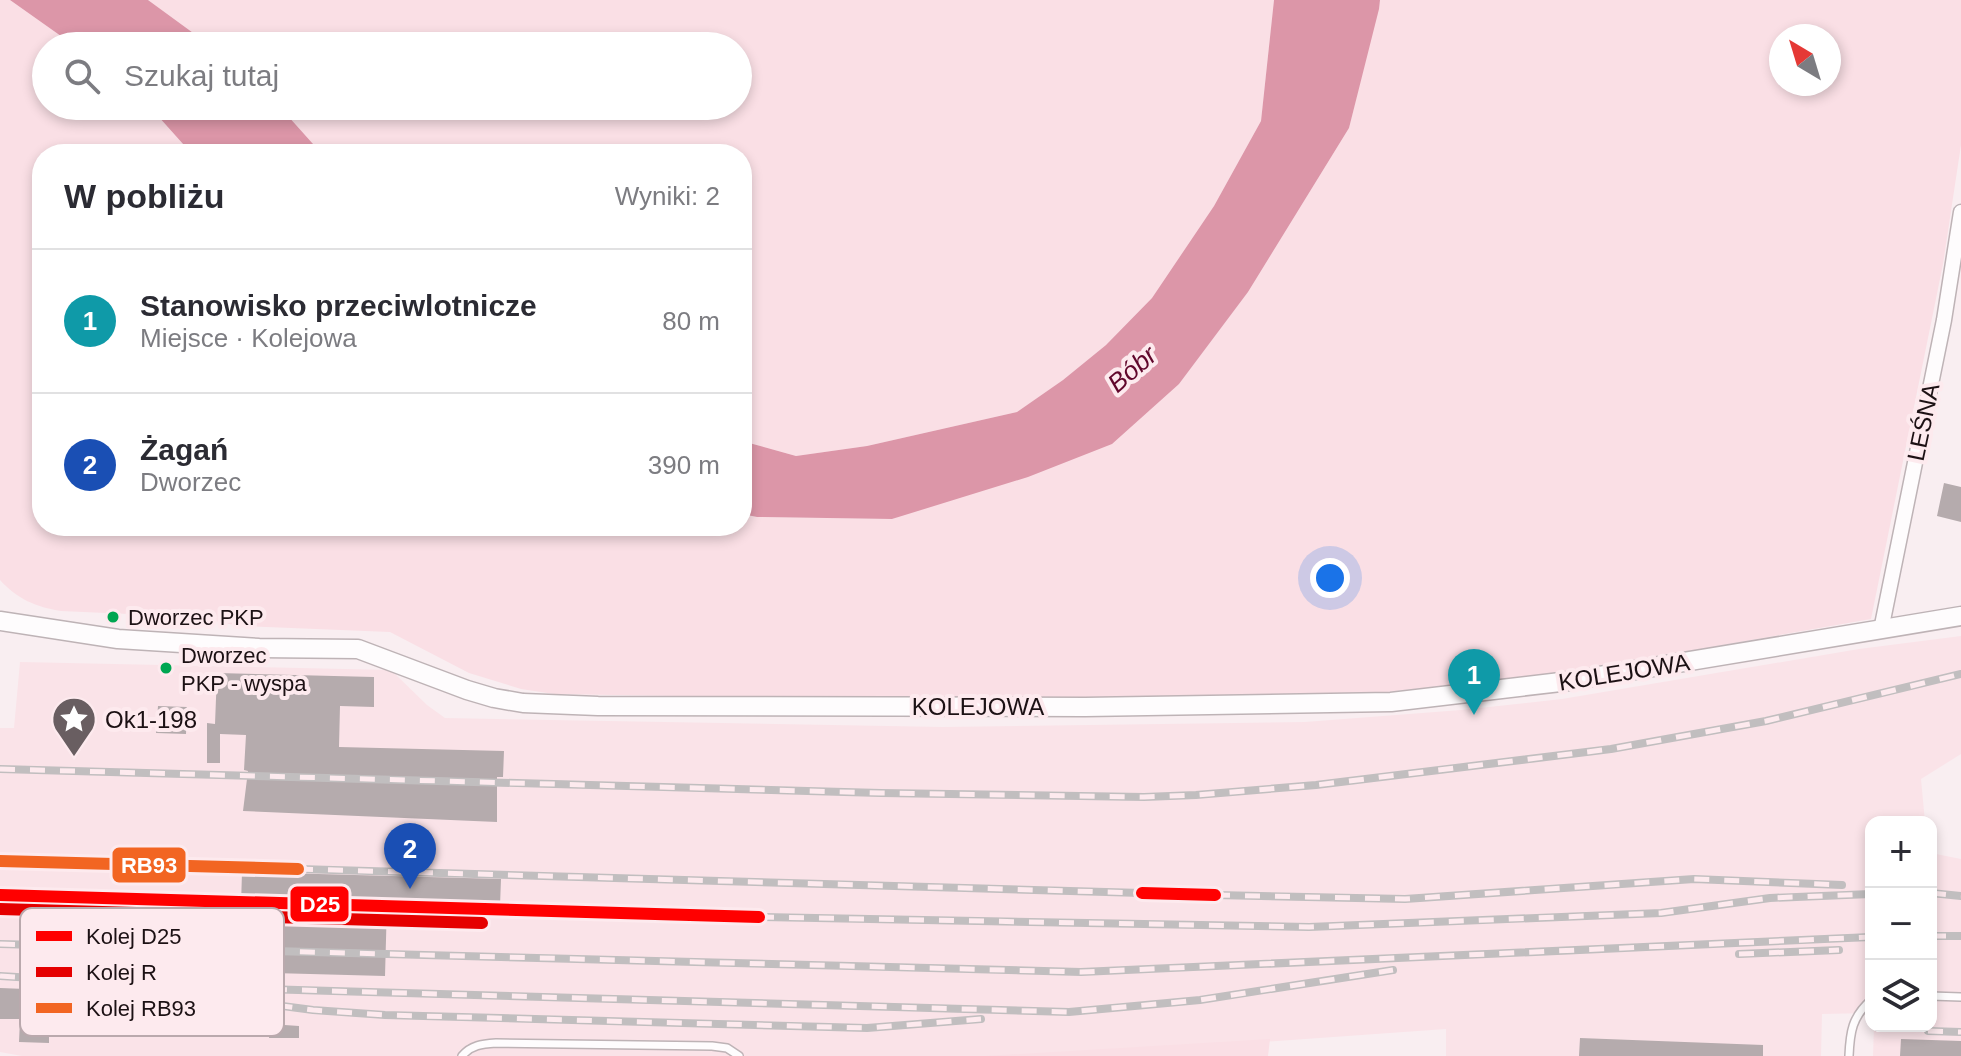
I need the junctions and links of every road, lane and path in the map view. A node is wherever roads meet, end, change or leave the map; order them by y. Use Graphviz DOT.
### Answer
graph roads {
  1 [pos="1961,212"];
  2 [pos="1961,616"];
  3 [pos="0,621"];
  4 [pos="1881,630"];
  5 [pos="1937,996"];
  6 [pos="1961,997"];
  7 [pos="1865,1006"];
  8 [pos="462,1056"];
  9 [pos="739,1056"];
  10 [pos="1849,1056"];
  1 -- 4 [label="street, LEŚNA"];
  2 -- 4 [label="street, KOLEJOWA"];
  3 -- 4 [label="street, KOLEJOWA"];
  5 -- 6 [label="lane"];
  7 -- 10 [label="lane"];
  8 -- 9 [label="lane"];
}
